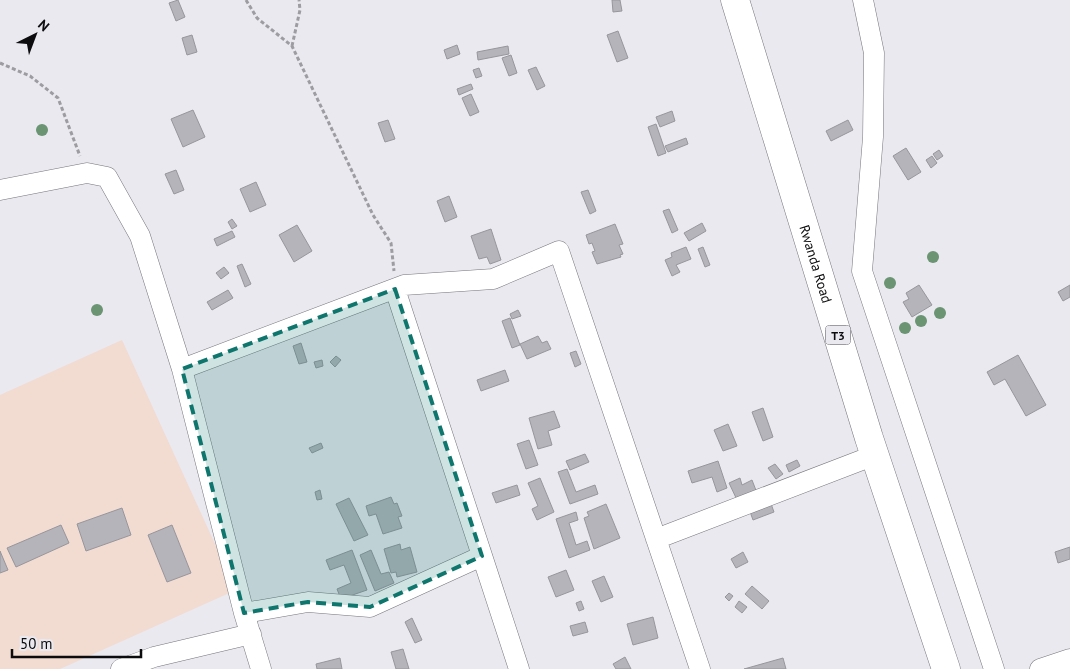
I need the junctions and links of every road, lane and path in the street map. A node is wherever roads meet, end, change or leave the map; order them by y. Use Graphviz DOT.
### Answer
graph roads {
  1 [pos="246,0"];
  2 [pos="299,0"];
  3 [pos="735,0"];
  4 [pos="863,0"];
  5 [pos="292,46"];
  6 [pos="0,62"];
  7 [pos="87,173"];
  8 [pos="0,190"];
  9 [pos="395,289"];
  10 [pos="182,368"];
  11 [pos="875,455"];
  12 [pos="656,539"];
  13 [pos="482,556"];
  14 [pos="244,613"];
  15 [pos="250,634"];
  16 [pos="1070,658"];
  17 [pos="121,669"];
  18 [pos="261,669"];
  19 [pos="519,669"];
  20 [pos="700,669"];
  21 [pos="946,669"];
  22 [pos="994,669"];
  23 [pos="1040,669"];
  1 -- 5 [label="path"];
  2 -- 5 [label="path"];
  3 -- 11 [label="highway, Rwanda Road / T3"];
  4 -- 22 [label="street"];
  5 -- 9 [label="path"];
  6 -- 7 [label="path"];
  7 -- 8 [label="street"];
  7 -- 10 [label="street"];
  9 -- 10 [label="street"];
  9 -- 12 [label="street"];
  9 -- 13 [label="street"];
  10 -- 14 [label="street"];
  11 -- 12 [label="street"];
  11 -- 21 [label="highway, Rwanda Road / T3"];
  12 -- 20 [label="street"];
  13 -- 14 [label="street"];
  13 -- 19 [label="street"];
  14 -- 15 [label="street"];
  15 -- 17 [label="street"];
  15 -- 18 [label="street"];
  16 -- 23 [label="street"];
}
